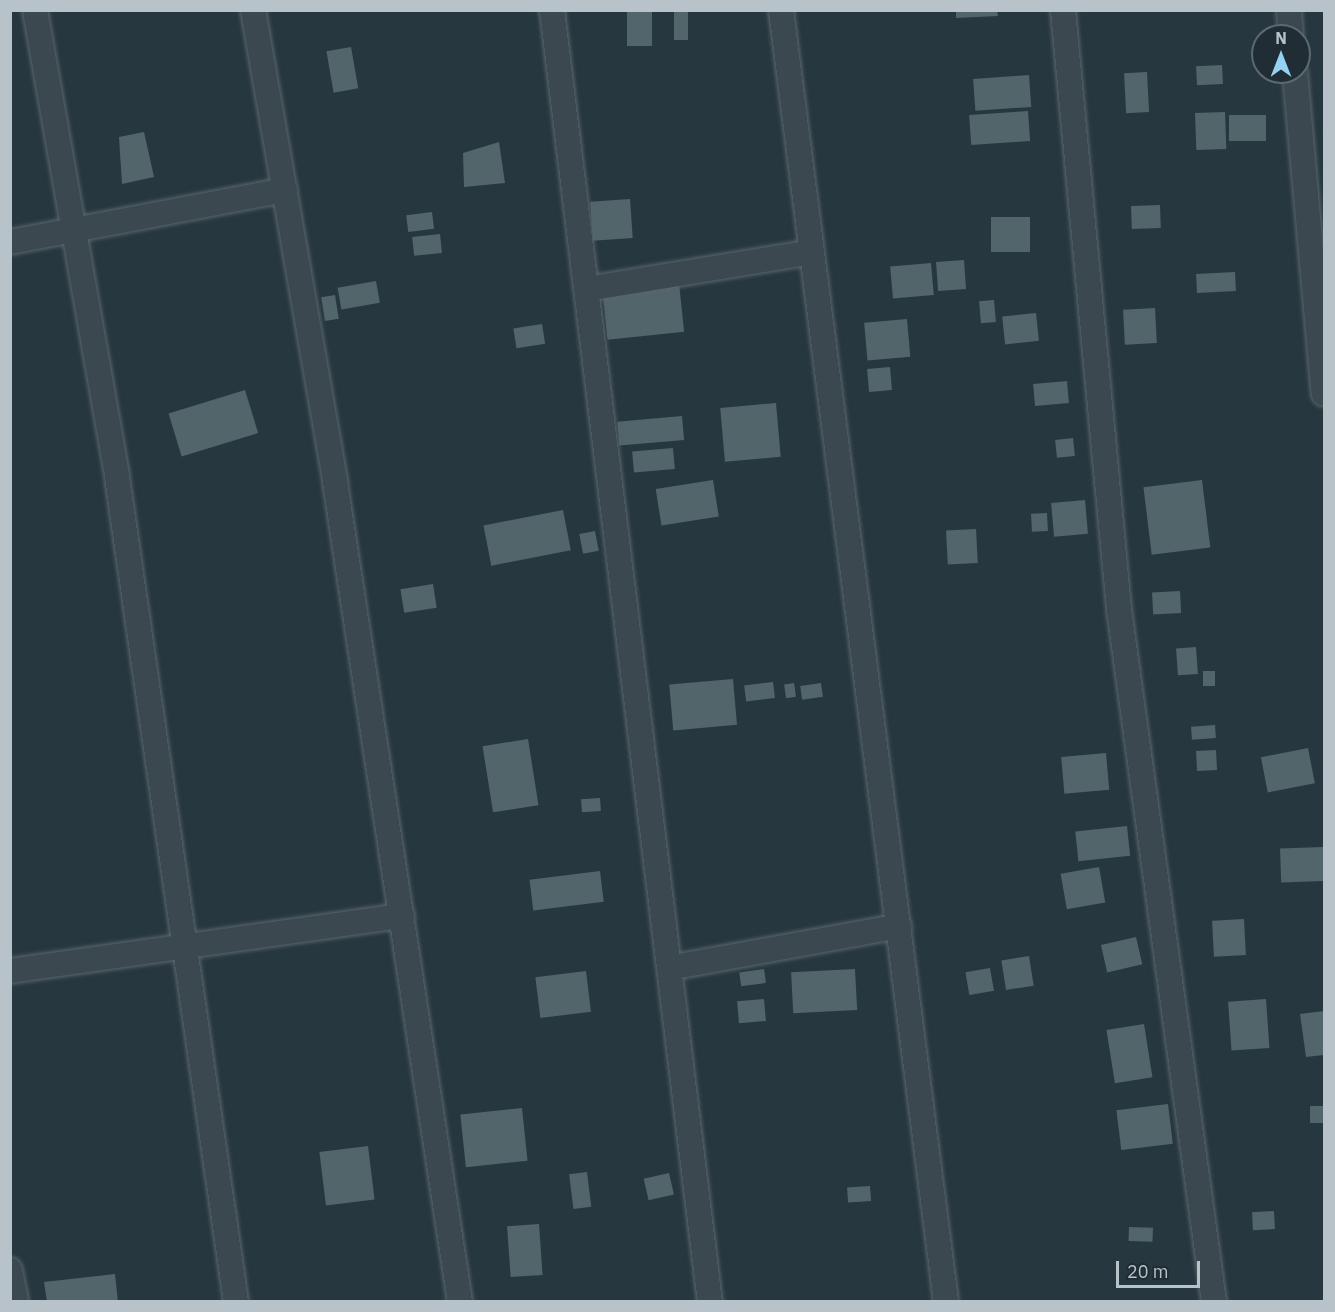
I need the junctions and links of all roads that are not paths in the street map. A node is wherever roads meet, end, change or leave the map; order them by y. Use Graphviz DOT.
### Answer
graph roads {
  1 [pos="35,10"];
  2 [pos="253,10"];
  3 [pos="552,10"];
  4 [pos="782,10"];
  5 [pos="1063,10"];
  6 [pos="1296,84"];
  7 [pos="285,190"];
  8 [pos="71,231"];
  9 [pos="10,242"];
  10 [pos="812,252"];
  11 [pos="587,289"];
  12 [pos="1324,394"];
  13 [pos="402,916"];
  14 [pos="899,926"];
  15 [pos="188,946"];
  16 [pos="669,968"];
  17 [pos="10,970"];
  18 [pos="10,1270"];
  19 [pos="16,1302"];
  20 [pos="236,1302"];
  21 [pos="460,1302"];
  22 [pos="710,1302"];
  23 [pos="946,1302"];
  24 [pos="1214,1302"];
  1 -- 8 [label="street"];
  2 -- 7 [label="street"];
  3 -- 11 [label="street"];
  4 -- 10 [label="street"];
  5 -- 24 [label="street"];
  6 -- 12 [label="street"];
  7 -- 8 [label="street"];
  7 -- 13 [label="street"];
  8 -- 9 [label="street"];
  8 -- 15 [label="street"];
  10 -- 11 [label="street"];
  10 -- 14 [label="street"];
  11 -- 16 [label="street"];
  13 -- 15 [label="street"];
  13 -- 21 [label="street"];
  14 -- 16 [label="street"];
  14 -- 23 [label="street"];
  15 -- 17 [label="street"];
  15 -- 20 [label="street"];
  16 -- 22 [label="street"];
  18 -- 19 [label="street"];
}
